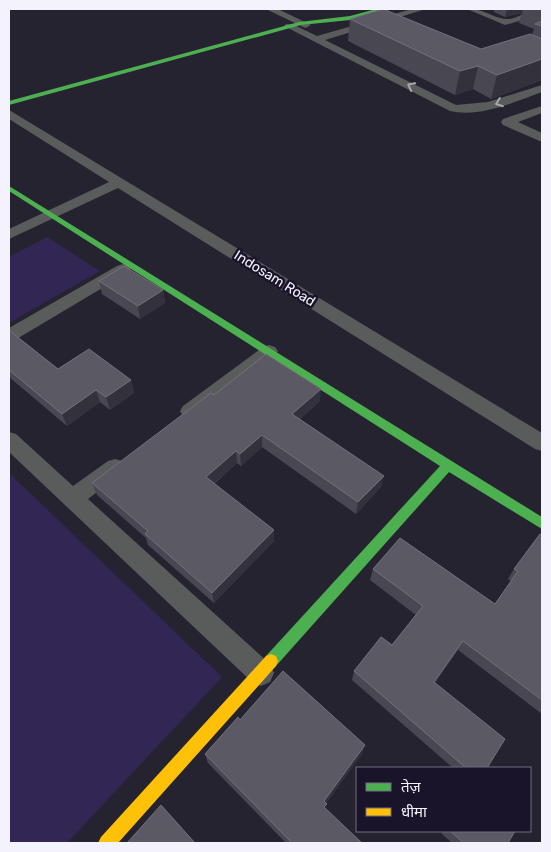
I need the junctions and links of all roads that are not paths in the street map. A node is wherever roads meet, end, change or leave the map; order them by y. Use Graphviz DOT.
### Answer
graph roads {
  1 [pos="271,9"];
  2 [pos="382,9"];
  3 [pos="421,9"];
  4 [pos="472,9"];
  5 [pos="542,21"];
  6 [pos="374,22"];
  7 [pos="302,23"];
  8 [pos="289,26"];
  9 [pos="391,30"];
  10 [pos="324,37"];
  11 [pos="542,88"];
  12 [pos="9,103"];
  13 [pos="542,109"];
  14 [pos="9,114"];
  15 [pos="542,138"];
  16 [pos="119,182"];
  17 [pos="9,188"];
  18 [pos="52,214"];
  19 [pos="9,235"];
  20 [pos="131,264"];
  21 [pos="9,336"];
  22 [pos="269,351"];
  23 [pos="175,422"];
  24 [pos="9,440"];
  25 [pos="542,443"];
  26 [pos="128,458"];
  27 [pos="448,465"];
  28 [pos="72,499"];
  29 [pos="542,524"];
  30 [pos="261,673"];
  31 [pos="107,843"];
  1 -- 7 [label="street"];
  2 -- 7 [label="street"];
  3 -- 6 [label="street"];
  4 -- 5 [label="street"];
  6 -- 9 [label="street"];
  6 -- 10 [label="street"];
  7 -- 8 [label="street"];
  7 -- 10 [label="street"];
  8 -- 10 [label="street"];
  8 -- 12 [label="street"];
  11 -- 10 [label="street, one-way"];
  13 -- 15 [label="street"];
  14 -- 16 [label="street, Indosam Road"];
  16 -- 18 [label="street"];
  16 -- 25 [label="street, Indosam Road"];
  17 -- 18 [label="street"];
  18 -- 19 [label="street"];
  18 -- 20 [label="street"];
  20 -- 21 [label="street"];
  20 -- 22 [label="street"];
  22 -- 23 [label="street"];
  22 -- 27 [label="street"];
  24 -- 28 [label="street"];
  26 -- 28 [label="street"];
  27 -- 29 [label="street"];
  27 -- 30 [label="street"];
  28 -- 30 [label="street"];
  30 -- 31 [label="street"];
}
